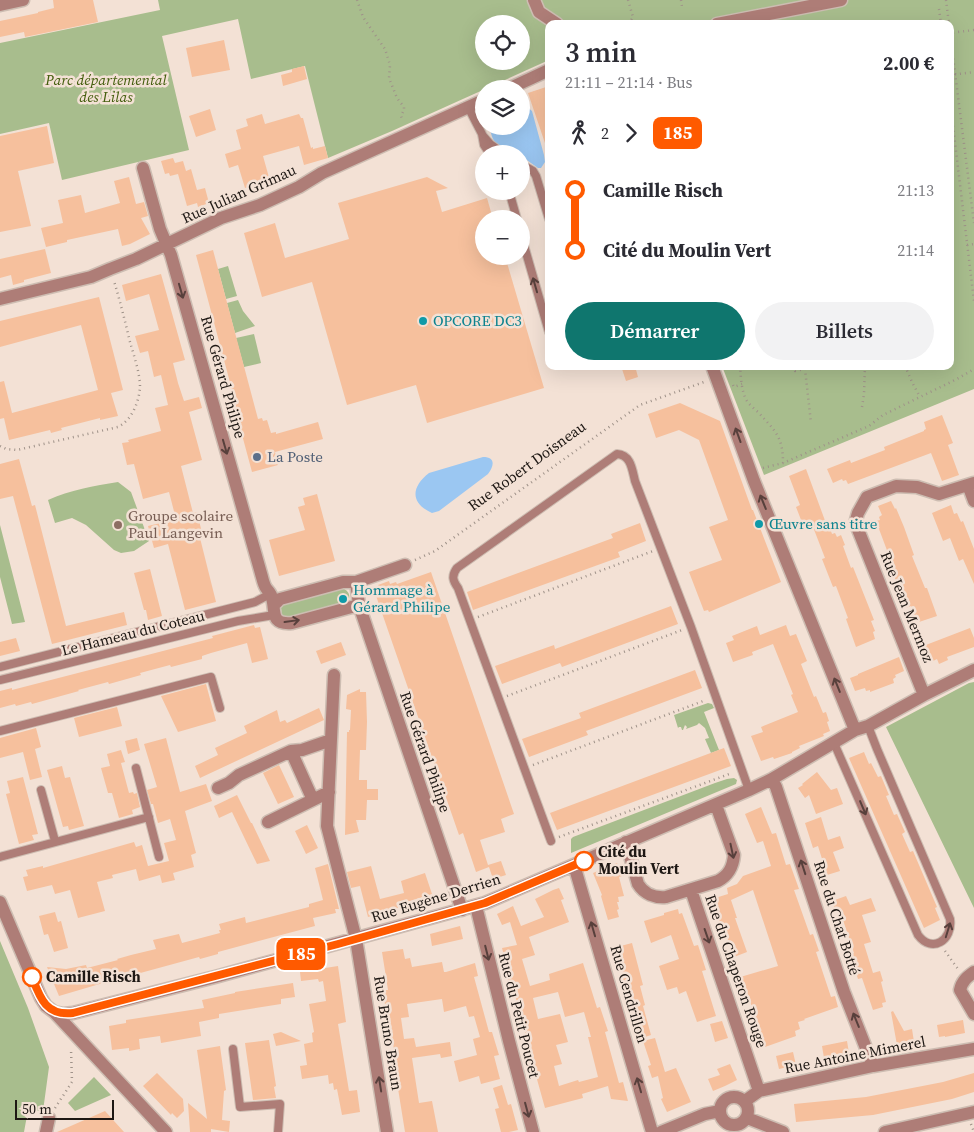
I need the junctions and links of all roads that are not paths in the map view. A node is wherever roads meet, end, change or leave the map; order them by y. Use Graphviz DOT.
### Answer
graph roads {
  1 [pos="23,0"];
  2 [pos="534,0"];
  3 [pos="841,0"];
  4 [pos="0,5"];
  5 [pos="551,20"];
  6 [pos="738,20"];
  7 [pos="545,72"];
  8 [pos="527,80"];
  9 [pos="475,104"];
  10 [pos="468,107"];
  11 [pos="475,120"];
  12 [pos="483,135"];
  13 [pos="491,145"];
  14 [pos="143,168"];
  15 [pos="530,169"];
  16 [pos="545,206"];
  17 [pos="166,244"];
  18 [pos="530,265"];
  19 [pos="0,299"];
  20 [pos="545,318"];
  21 [pos="714,372"];
  22 [pos="971,484"];
  23 [pos="974,501"];
  24 [pos="405,565"];
  25 [pos="356,582"];
  26 [pos="273,605"];
  27 [pos="359,605"];
  28 [pos="0,667"];
  29 [pos="974,670"];
  30 [pos="334,675"];
  31 [pos="0,680"];
  32 [pos="924,695"];
  33 [pos="220,708"];
  34 [pos="868,726"];
  35 [pos="855,730"];
  36 [pos="0,731"];
  37 [pos="331,740"];
  38 [pos="834,743"];
  39 [pos="291,751"];
  40 [pos="136,768"];
  41 [pos="772,779"];
  42 [pos="218,788"];
  43 [pos="41,790"];
  44 [pos="749,790"];
  45 [pos="329,792"];
  46 [pos="313,800"];
  47 [pos="716,805"];
  48 [pos="149,817"];
  49 [pos="268,822"];
  50 [pos="55,841"];
  51 [pos="551,841"];
  52 [pos="626,842"];
  53 [pos="0,857"];
  54 [pos="159,857"];
  55 [pos="574,865"];
  56 [pos="692,890"];
  57 [pos="0,902"];
  58 [pos="476,906"];
  59 [pos="462,910"];
  60 [pos="356,939"];
  61 [pos="969,975"];
  62 [pos="54,1012"];
  63 [pos="974,1014"];
  64 [pos="234,1049"];
  65 [pos="974,1049"];
  66 [pos="874,1066"];
  67 [pos="759,1091"];
  68 [pos="745,1101"];
  69 [pos="720,1110"];
  70 [pos="974,1112"];
  71 [pos="49,1118"];
  72 [pos="747,1118"];
  73 [pos="733,1129"];
  74 [pos="46,1132"];
  75 [pos="166,1132"];
  76 [pos="278,1132"];
  77 [pos="387,1132"];
  78 [pos="533,1132"];
  79 [pos="652,1132"];
  80 [pos="661,1132"];
  81 [pos="783,1132"];
  82 [pos="886,1132"];
  1 -- 4 [label="street"];
  2 -- 5 [label="street"];
  3 -- 6 [label="street"];
  7 -- 8 [label="street"];
  9 -- 10 [label="street, Rue Julian Grimau"];
  10 -- 11 [label="lane"];
  10 -- 17 [label="street, Rue Julian Grimau"];
  12 -- 13 [label="lane"];
  14 -- 17 [label="street, Rue Gérard Philipe"];
  15 -- 16 [label="lane"];
  17 -- 19 [label="street, Rue Julian Grimau"];
  17 -- 26 [label="street, Rue Gérard Philipe, one-way"];
  20 -- 18 [label="lane, one-way"];
  35 -- 21 [label="street, one-way"];
  22 -- 23 [label="street"];
  22 -- 32 [label="street, Rue Jean Mermoz"];
  24 -- 25 [label="street"];
  25 -- 26 [label="street"];
  25 -- 27 [label="street, Rue Gérard Philipe"];
  26 -- 27 [label="street, one-way"];
  26 -- 28 [label="lane"];
  26 -- 31 [label="lane, Le Hameau du Coteau"];
  27 -- 59 [label="street, Rue Gérard Philipe"];
  29 -- 32 [label="street, Rue Eugène Derrien"];
  30 -- 37 [label="street, Rue Bruno Braun"];
  32 -- 34 [label="street, Rue Eugène Derrien"];
  33 -- 36 [label="lane"];
  34 -- 35 [label="street, Rue Eugène Derrien"];
  38 -- 34 [label="lane, one-way"];
  35 -- 38 [label="street, Rue Eugène Derrien"];
  37 -- 39 [label="street"];
  37 -- 45 [label="street, Rue Bruno Braun"];
  38 -- 41 [label="street, Rue Eugène Derrien"];
  39 -- 42 [label="street"];
  39 -- 46 [label="street"];
  40 -- 48 [label="lane"];
  41 -- 44 [label="street, Rue Eugène Derrien"];
  66 -- 41 [label="street, Rue du Chat Botté, one-way"];
  43 -- 50 [label="lane"];
  44 -- 47 [label="street, Rue Eugène Derrien"];
  44 -- 51 [label="lane"];
  45 -- 46 [label="street"];
  45 -- 60 [label="street, Rue Bruno Braun"];
  46 -- 49 [label="street"];
  47 -- 52 [label="street, Rue Eugène Derrien"];
  47 -- 56 [label="street, one-way"];
  48 -- 50 [label="lane"];
  48 -- 54 [label="lane"];
  50 -- 53 [label="lane"];
  52 -- 55 [label="street, Rue Eugène Derrien"];
  52 -- 56 [label="street"];
  55 -- 58 [label="street, Rue Eugène Derrien"];
  79 -- 55 [label="street, Rue Cendrillon, one-way"];
  56 -- 67 [label="street, Rue du Chaperon Rouge, one-way"];
  57 -- 62 [label="street"];
  58 -- 59 [label="street, Rue Eugène Derrien"];
  58 -- 78 [label="street, Rue du Petit Poucet, one-way"];
  59 -- 60 [label="street, Rue Eugène Derrien"];
  60 -- 62 [label="street, Rue Eugène Derrien"];
  77 -- 60 [label="street, Rue Bruno Braun, one-way"];
  61 -- 63 [label="street"];
  62 -- 75 [label="street"];
  64 -- 76 [label="lane"];
  65 -- 66 [label="street, Rue Antoine Mimerel"];
  66 -- 67 [label="street, Rue Antoine Mimerel"];
  67 -- 68 [label="street, Rue Antoine Mimerel"];
  68 -- 69 [label="street"];
  68 -- 72 [label="street"];
  69 -- 73 [label="street"];
  69 -- 80 [label="street"];
  70 -- 82 [label="street"];
  71 -- 74 [label="street"];
  72 -- 73 [label="street"];
  72 -- 81 [label="street"];
}
